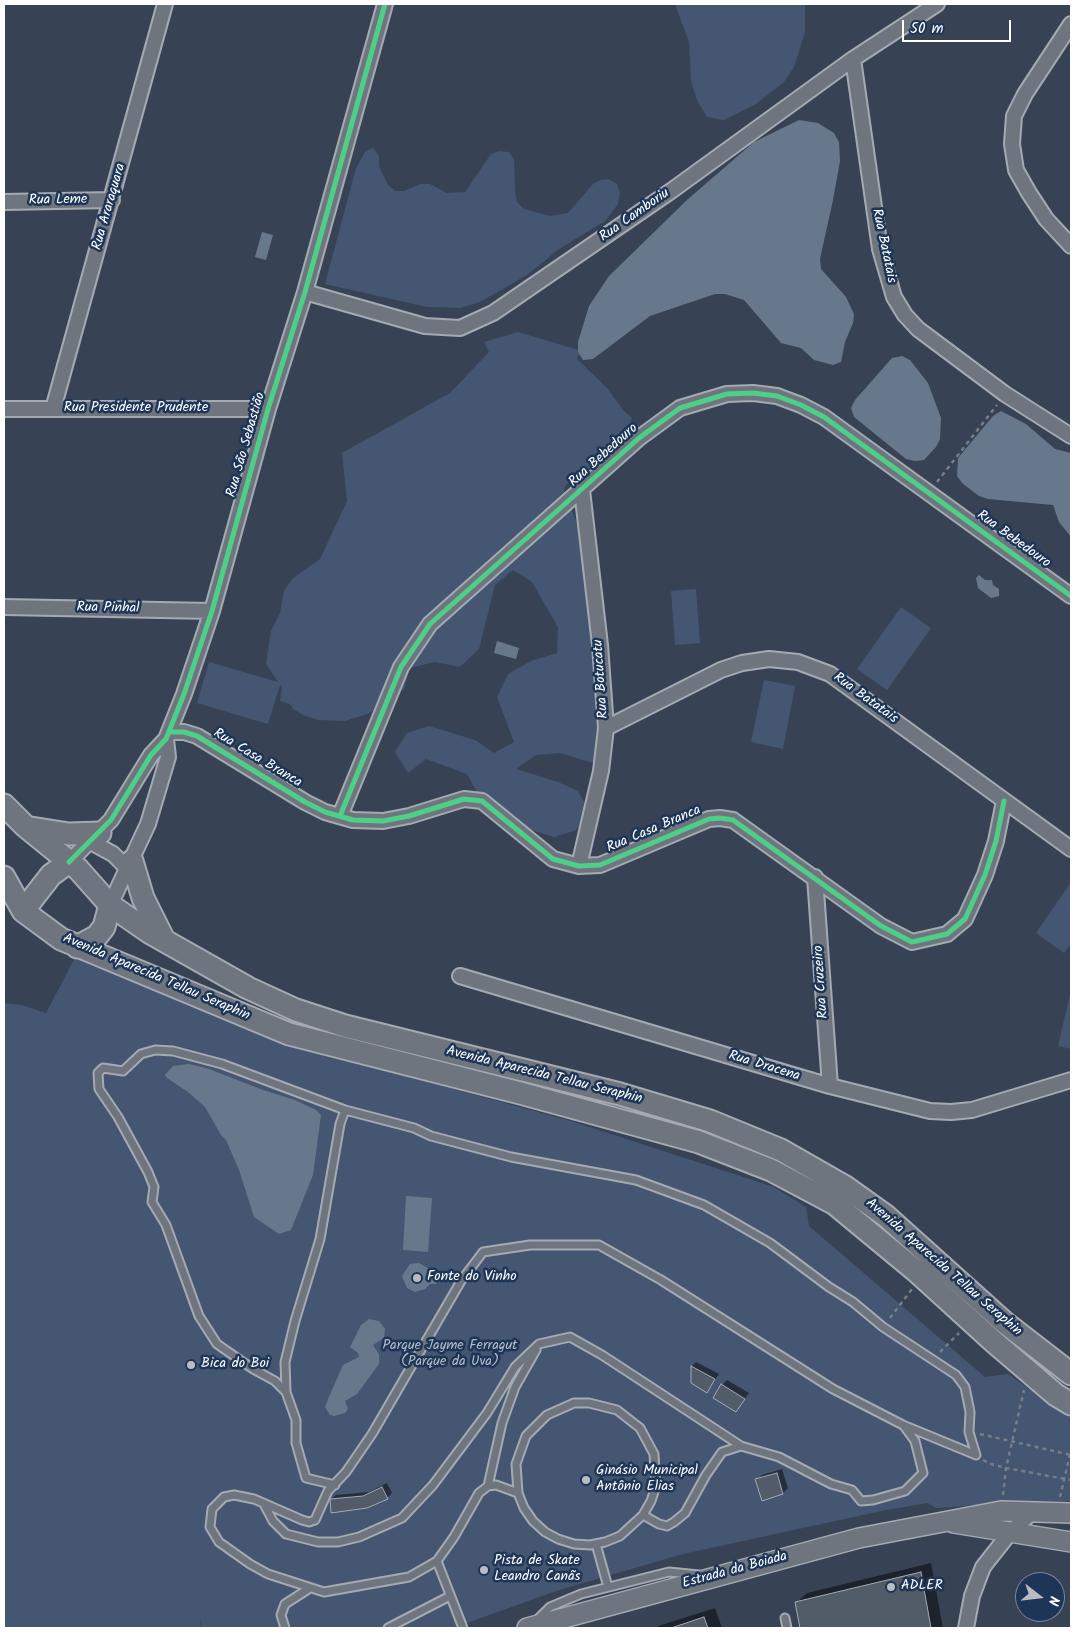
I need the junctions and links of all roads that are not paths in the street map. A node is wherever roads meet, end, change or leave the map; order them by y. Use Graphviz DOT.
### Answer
graph roads {
  1 [pos="165,4"];
  2 [pos="385,4"];
  3 [pos="937,4"];
  4 [pos="1071,24"];
  5 [pos="853,59"];
  6 [pos="112,200"];
  7 [pos="4,202"];
  8 [pos="1071,246"];
  9 [pos="305,292"];
  10 [pos="4,409"];
  11 [pos="53,409"];
  12 [pos="268,409"];
  13 [pos="1071,436"];
  14 [pos="582,490"];
  15 [pos="1071,596"];
  16 [pos="4,607"];
  17 [pos="212,611"];
  18 [pos="606,728"];
  19 [pos="167,736"];
  20 [pos="1004,801"];
  21 [pos="4,805"];
  22 [pos="340,816"];
  23 [pos="25,826"];
  24 [pos="96,838"];
  25 [pos="1071,848"];
  26 [pos="70,862"];
  27 [pos="130,865"];
  28 [pos="579,866"];
  29 [pos="4,877"];
  30 [pos="815,877"];
  31 [pos="110,905"];
  32 [pos="23,910"];
  33 [pos="164,940"];
  34 [pos="77,947"];
  35 [pos="460,976"];
  36 [pos="1071,1080"];
  37 [pos="830,1086"];
  38 [pos="345,1110"];
  39 [pos="539,1344"];
  40 [pos="1071,1374"];
  41 [pos="286,1392"];
  42 [pos="1071,1404"];
  43 [pos="903,1425"];
  44 [pos="741,1446"];
  45 [pos="335,1485"];
  46 [pos="488,1486"];
  47 [pos="518,1493"];
  48 [pos="265,1506"];
  49 [pos="1034,1511"];
  50 [pos="1064,1512"];
  51 [pos="644,1515"];
  52 [pos="945,1522"];
  53 [pos="1009,1534"];
  54 [pos="1071,1542"];
  55 [pos="596,1544"];
  56 [pos="437,1560"];
  57 [pos="714,1577"];
  58 [pos="608,1587"];
  59 [pos="310,1588"];
  60 [pos="450,1596"];
  61 [pos="785,1618"];
  62 [pos="285,1628"];
  63 [pos="388,1628"];
  64 [pos="463,1628"];
  65 [pos="528,1628"];
  66 [pos="787,1628"];
  67 [pos="966,1628"];
  1 -- 6 [label="street, Rua Araraquara"];
  2 -- 9 [label="street, Rua São Sebastião"];
  3 -- 5 [label="street, Rua Camboriu"];
  4 -- 8 [label="street"];
  5 -- 9 [label="street, Rua Camboriu"];
  5 -- 13 [label="street, Rua Batatais"];
  6 -- 7 [label="street, Rua Leme"];
  6 -- 11 [label="street, Rua Araraquara"];
  9 -- 12 [label="street, Rua São Sebastião"];
  10 -- 11 [label="street, Rua Presidente Prudente"];
  11 -- 12 [label="street, Rua Presidente Prudente"];
  12 -- 17 [label="street, Rua São Sebastião"];
  14 -- 15 [label="street, Rua Bebedouro"];
  14 -- 18 [label="street, Rua Botucatu"];
  14 -- 22 [label="street, Rua Bebedouro"];
  16 -- 17 [label="street, Rua Pinhal"];
  17 -- 19 [label="street, Rua São Sebastião"];
  18 -- 20 [label="street, Rua Batatais"];
  18 -- 28 [label="street, Rua Botucatu"];
  19 -- 22 [label="street, Rua Casa Branca"];
  19 -- 24 [label="street, Rua São Sebastião"];
  19 -- 27 [label="street"];
  20 -- 25 [label="street, Rua Batatais"];
  20 -- 30 [label="street, Rua Casa Branca"];
  21 -- 23 [label="main road, Avenida Aparecida Tellau Seraphin"];
  22 -- 28 [label="street, Rua Casa Branca"];
  23 -- 24 [label="main road"];
  23 -- 26 [label="main road, Avenida Aparecida Tellau Seraphin"];
  24 -- 26 [label="street, Rua São Sebastião"];
  24 -- 27 [label="street"];
  26 -- 31 [label="main road, Avenida Aparecida Tellau Seraphin"];
  26 -- 32 [label="main road"];
  27 -- 31 [label="street"];
  27 -- 33 [label="main road"];
  28 -- 30 [label="street, Rua Casa Branca"];
  29 -- 32 [label="main road, Avenida Aparecida Tellau Seraphin"];
  30 -- 37 [label="street, Rua Cruzeiro"];
  31 -- 33 [label="main road, Avenida Aparecida Tellau Seraphin"];
  31 -- 34 [label="main road"];
  32 -- 34 [label="main road, Avenida Aparecida Tellau Seraphin"];
  33 -- 40 [label="main road, Avenida Aparecida Tellau Seraphin"];
  34 -- 42 [label="main road, Avenida Aparecida Tellau Seraphin"];
  35 -- 37 [label="street, Rua Dracena"];
  36 -- 37 [label="street, Rua Dracena"];
  38 -- 41 [label="lane"];
  38 -- 41 [label="lane"];
  38 -- 43 [label="lane"];
  39 -- 44 [label="lane"];
  39 -- 46 [label="lane"];
  39 -- 48 [label="lane"];
  41 -- 45 [label="lane"];
  43 -- 44 [label="lane"];
  43 -- 45 [label="lane"];
  44 -- 51 [label="lane"];
  45 -- 48 [label="lane"];
  46 -- 47 [label="lane"];
  46 -- 56 [label="lane"];
  47 -- 51 [label="lane"];
  47 -- 55 [label="lane"];
  48 -- 59 [label="lane"];
  49 -- 50 [label="main road, Estrada da Boiada"];
  49 -- 52 [label="main road, Estrada da Boiada"];
  49 -- 53 [label="street"];
  51 -- 55 [label="lane"];
  52 -- 53 [label="main road"];
  52 -- 57 [label="main road, Estrada da Boiada"];
  53 -- 54 [label="main road"];
  53 -- 67 [label="street"];
  55 -- 58 [label="lane"];
  56 -- 59 [label="lane"];
  56 -- 60 [label="lane"];
  57 -- 58 [label="lane"];
  57 -- 65 [label="main road, Estrada da Boiada"];
  58 -- 65 [label="lane"];
  59 -- 62 [label="lane"];
  60 -- 63 [label="lane"];
  60 -- 64 [label="lane"];
  61 -- 66 [label="lane"];
}
